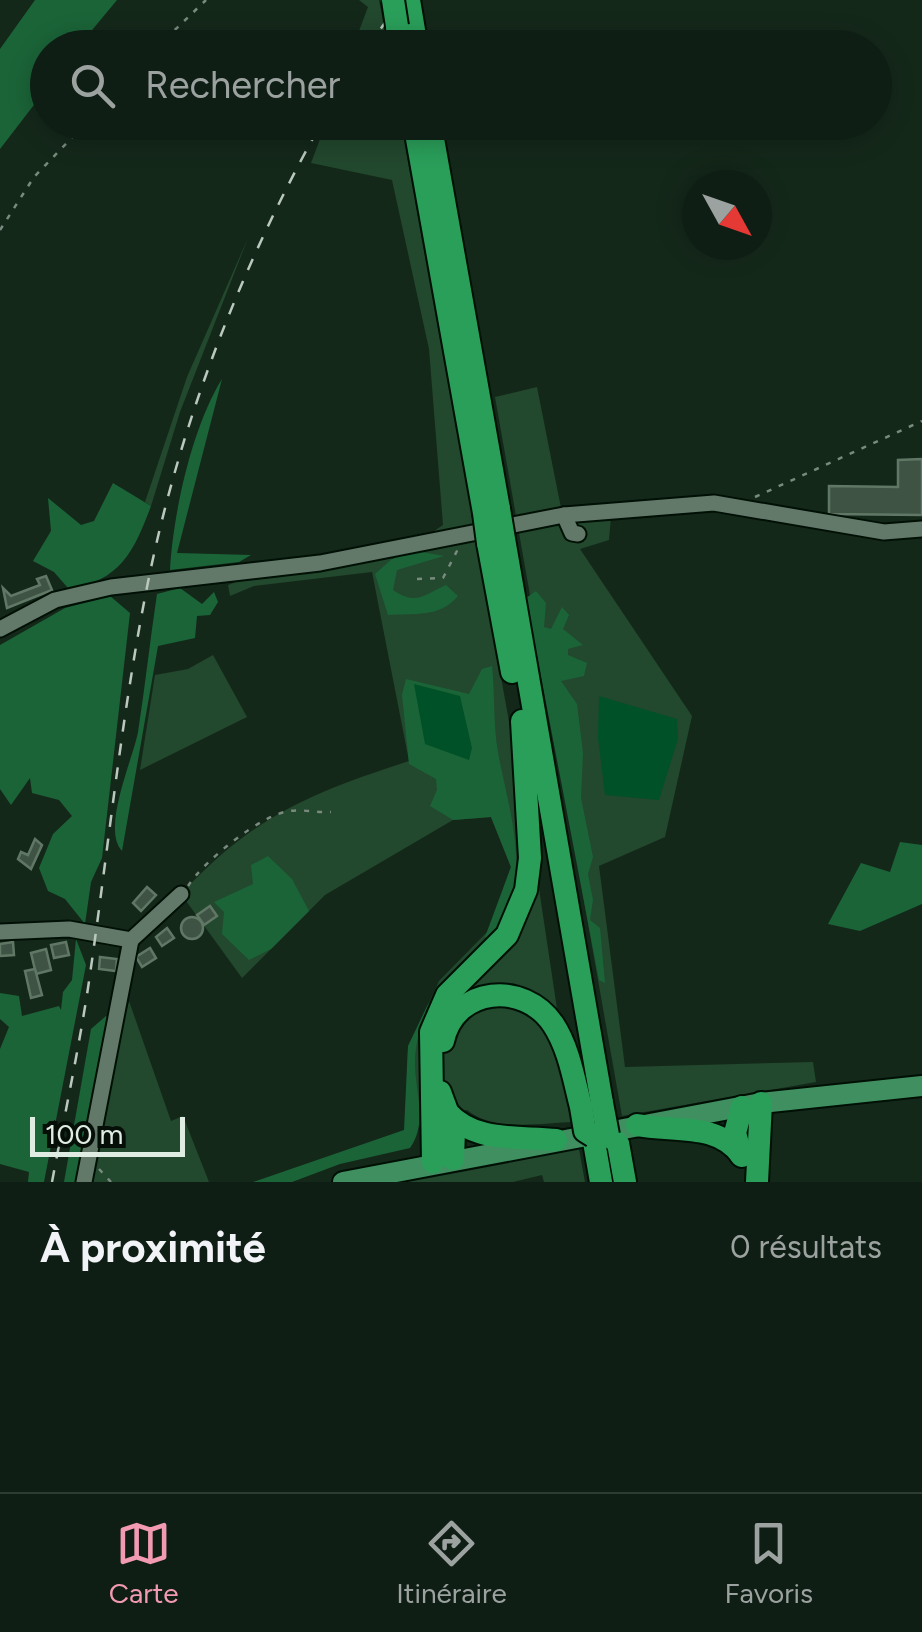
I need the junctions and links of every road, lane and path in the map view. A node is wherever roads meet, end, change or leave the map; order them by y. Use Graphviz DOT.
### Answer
graph roads {
  1 [pos="206,0"];
  2 [pos="175,30"];
  3 [pos="70,140"];
  4 [pos="418,140"];
  5 [pos="433,140"];
  6 [pos="0,230"];
  7 [pos="922,421"];
  8 [pos="750,499"];
  9 [pos="492,511"];
  10 [pos="564,515"];
  11 [pos="922,529"];
  12 [pos="456,533"];
  13 [pos="578,534"];
  14 [pos="496,541"];
  15 [pos="417,579"];
  16 [pos="0,629"];
  17 [pos="522,721"];
  18 [pos="330,812"];
  19 [pos="181,894"];
  20 [pos="0,932"];
  21 [pos="130,940"];
  22 [pos="922,1086"];
  23 [pos="590,1105"];
  24 [pos="752,1105"];
  25 [pos="445,1109"];
  26 [pos="637,1125"];
  27 [pos="556,1140"];
  28 [pos="742,1156"];
  29 [pos="443,1161"];
  30 [pos="88,1165"];
  31 [pos="612,1172"];
  32 [pos="84,1182"];
  33 [pos="111,1182"];
  34 [pos="343,1182"];
  35 [pos="753,1182"];
  1 -- 2 [label="path"];
  3 -- 6 [label="path"];
  4 -- 9 [label="highway"];
  5 -- 9 [label="highway"];
  7 -- 8 [label="path"];
  9 -- 14 [label="highway, bridge"];
  10 -- 11 [label="street"];
  10 -- 12 [label="street"];
  10 -- 13 [label="street"];
  12 -- 15 [label="path"];
  12 -- 16 [label="street"];
  14 -- 17 [label="highway"];
  14 -- 23 [label="highway"];
  17 -- 23 [label="highway"];
  17 -- 29 [label="highway"];
  18 -- 19 [label="path"];
  19 -- 21 [label="street"];
  20 -- 21 [label="street"];
  21 -- 30 [label="street"];
  22 -- 24 [label="main road"];
  23 -- 25 [label="highway"];
  23 -- 31 [label="highway, bridge"];
  24 -- 26 [label="main road"];
  24 -- 28 [label="highway"];
  24 -- 35 [label="highway"];
  25 -- 27 [label="highway"];
  25 -- 29 [label="highway"];
  26 -- 27 [label="main road"];
  26 -- 28 [label="highway"];
  27 -- 29 [label="main road"];
  28 -- 35 [label="highway"];
  29 -- 34 [label="main road"];
  30 -- 32 [label="street"];
  30 -- 33 [label="path"];
}
